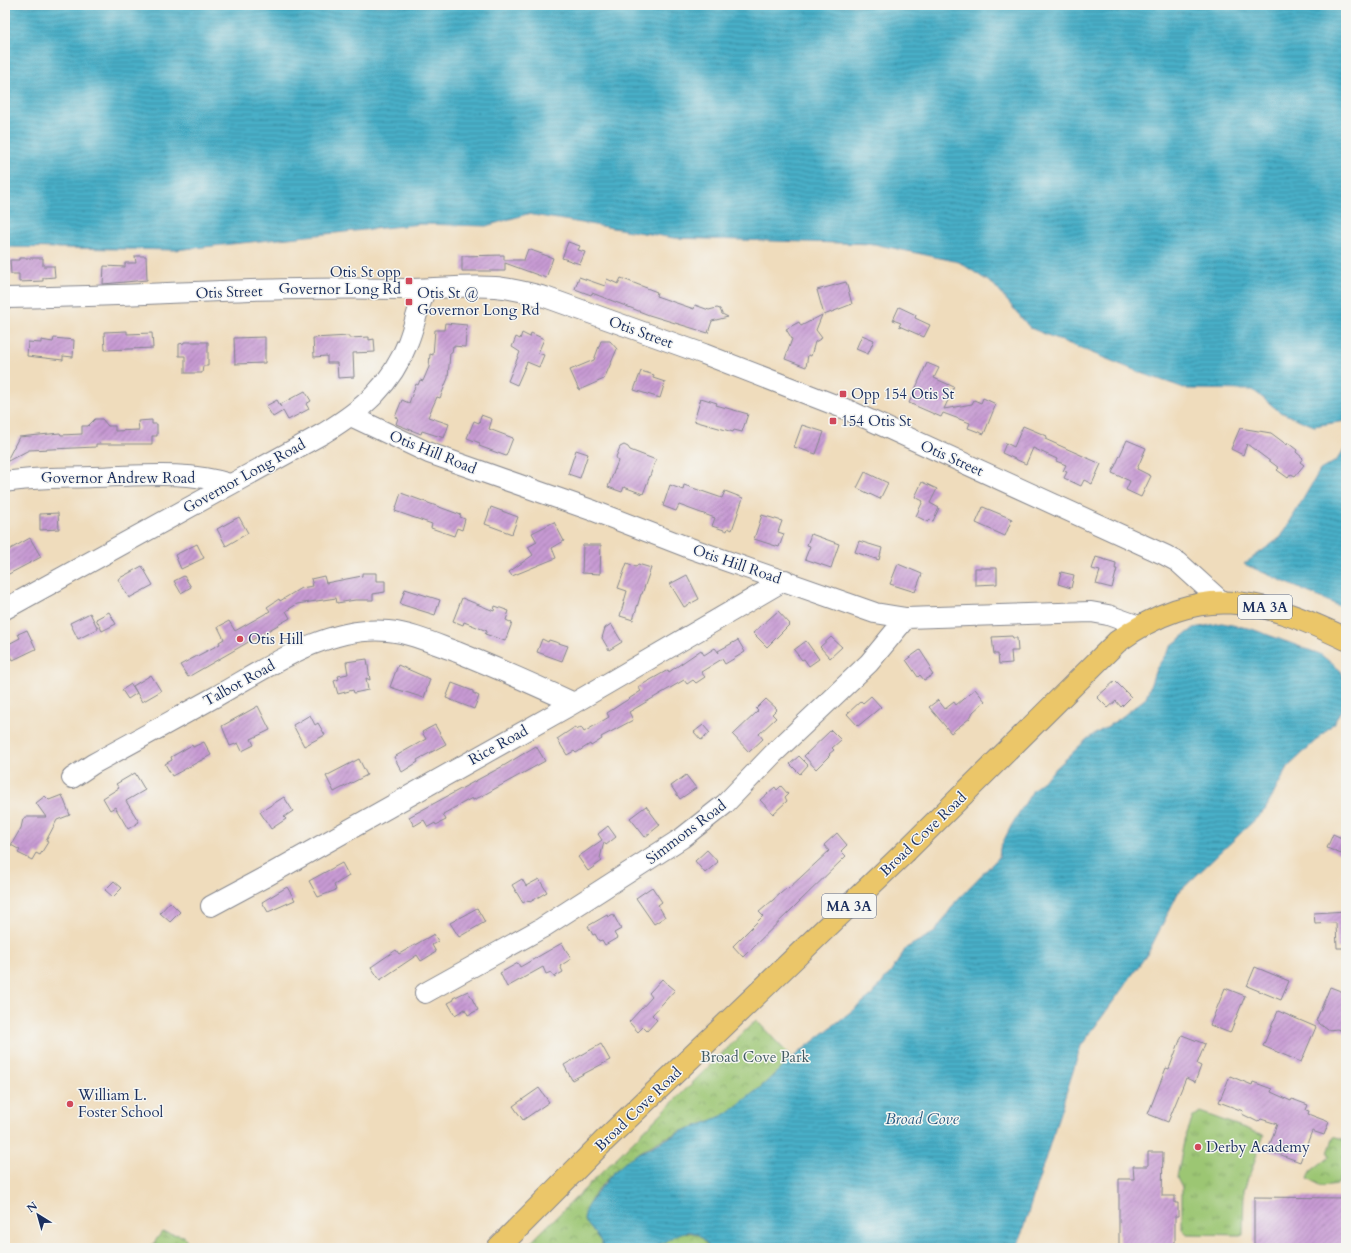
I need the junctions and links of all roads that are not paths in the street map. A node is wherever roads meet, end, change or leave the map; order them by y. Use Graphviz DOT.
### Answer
graph roads {
  1 [pos="426,289"];
  2 [pos="5,298"];
  3 [pos="351,416"];
  4 [pos="5,482"];
  5 [pos="230,484"];
  6 [pos="785,580"];
  7 [pos="1222,602"];
  8 [pos="5,609"];
  9 [pos="906,618"];
  10 [pos="1139,626"];
  11 [pos="1346,639"];
  12 [pos="574,703"];
  13 [pos="72,778"];
  14 [pos="211,906"];
  15 [pos="425,993"];
  16 [pos="498,1248"];
  1 -- 2 [label="street, Otis Street"];
  1 -- 3 [label="street, Governor Long Road"];
  1 -- 7 [label="street, Otis Street"];
  3 -- 5 [label="street, Governor Long Road"];
  3 -- 6 [label="street, Otis Hill Road"];
  4 -- 5 [label="street, Governor Andrew Road"];
  5 -- 8 [label="street, Governor Long Road"];
  6 -- 9 [label="street, Otis Hill Road"];
  6 -- 12 [label="street, Rice Road"];
  7 -- 10 [label="main road, Broad Cove Road / MA 3A"];
  7 -- 11 [label="main road, Broad Cove Road / MA 3A"];
  9 -- 10 [label="street, Otis Hill Road"];
  9 -- 15 [label="street, Simmons Road"];
  10 -- 16 [label="main road, Broad Cove Road / MA 3A"];
  12 -- 13 [label="street, Talbot Road"];
  12 -- 14 [label="street, Rice Road"];
}
